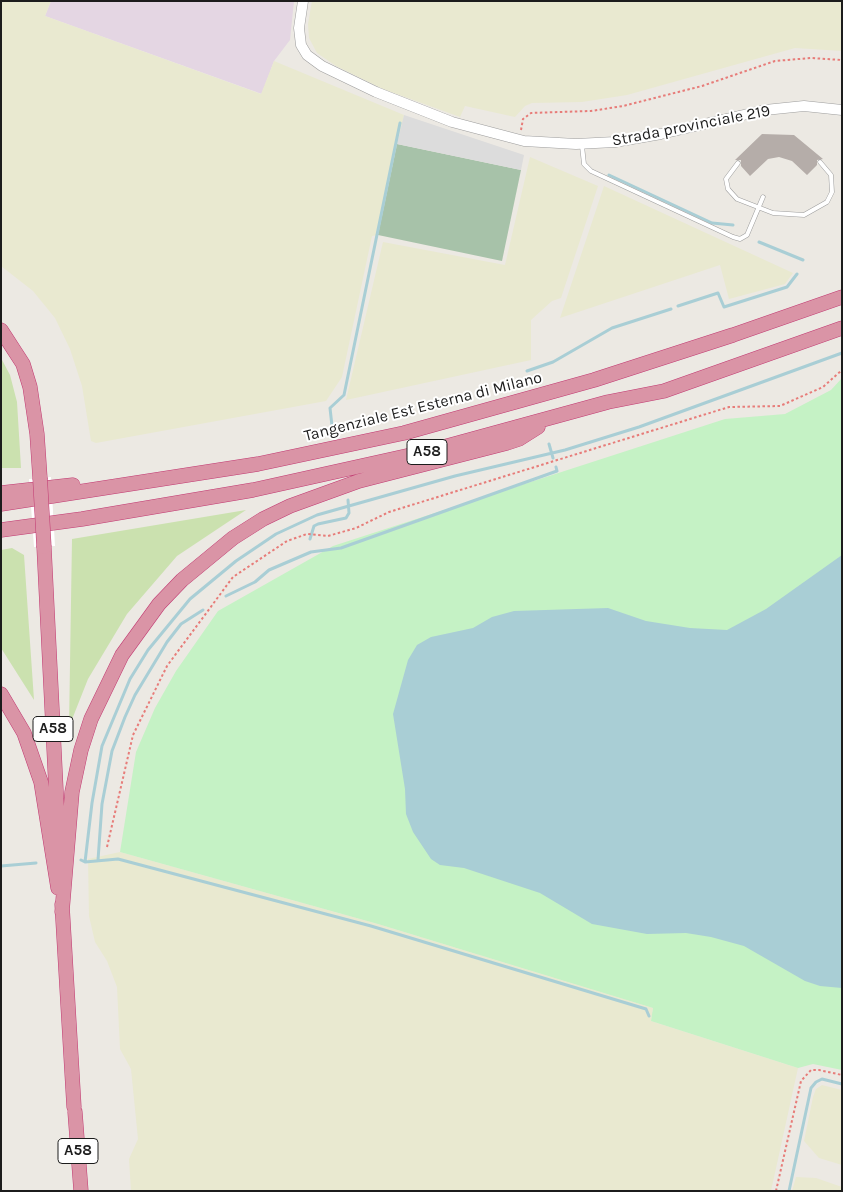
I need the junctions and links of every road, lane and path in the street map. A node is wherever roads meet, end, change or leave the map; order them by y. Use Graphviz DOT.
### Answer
graph roads {
  1 [pos="303,1"];
  2 [pos="842,60"];
  3 [pos="842,110"];
  4 [pos="514,128"];
  5 [pos="527,130"];
  6 [pos="520,135"];
  7 [pos="582,144"];
  8 [pos="820,162"];
  9 [pos="738,163"];
  10 [pos="763,197"];
  11 [pos="758,208"];
  12 [pos="842,297"];
  13 [pos="842,328"];
  14 [pos="1,330"];
  15 [pos="842,370"];
  16 [pos="546,421"];
  17 [pos="167,480"];
  18 [pos="1,493"];
  19 [pos="1,504"];
  20 [pos="1,530"];
  21 [pos="1,694"];
  22 [pos="107,847"];
  23 [pos="62,912"];
  24 [pos="842,1075"];
  25 [pos="81,1191"];
  26 [pos="776,1191"];
  1 -- 6 [label="street, Strada provinciale 219"];
  2 -- 6 [label="path"];
  3 -- 7 [label="street, Strada provinciale 219"];
  4 -- 6 [label="path"];
  5 -- 6 [label="path"];
  6 -- 7 [label="street, Strada provinciale 219"];
  7 -- 11 [label="lane"];
  8 -- 11 [label="lane"];
  9 -- 11 [label="lane"];
  10 -- 11 [label="lane"];
  12 -- 17 [label="highway, Tangenziale Est Esterna di Milano / A58"];
  13 -- 16 [label="highway, A58"];
  14 -- 23 [label="highway, A58, bridge"];
  15 -- 22 [label="path"];
  16 -- 20 [label="highway, A58"];
  16 -- 23 [label="highway, A58"];
  17 -- 18 [label="highway, A58"];
  17 -- 19 [label="highway, Tangenziale Est Esterna di Milano / A58"];
  21 -- 23 [label="highway, A58"];
  23 -- 25 [label="highway, A58"];
  24 -- 26 [label="path"];
}
